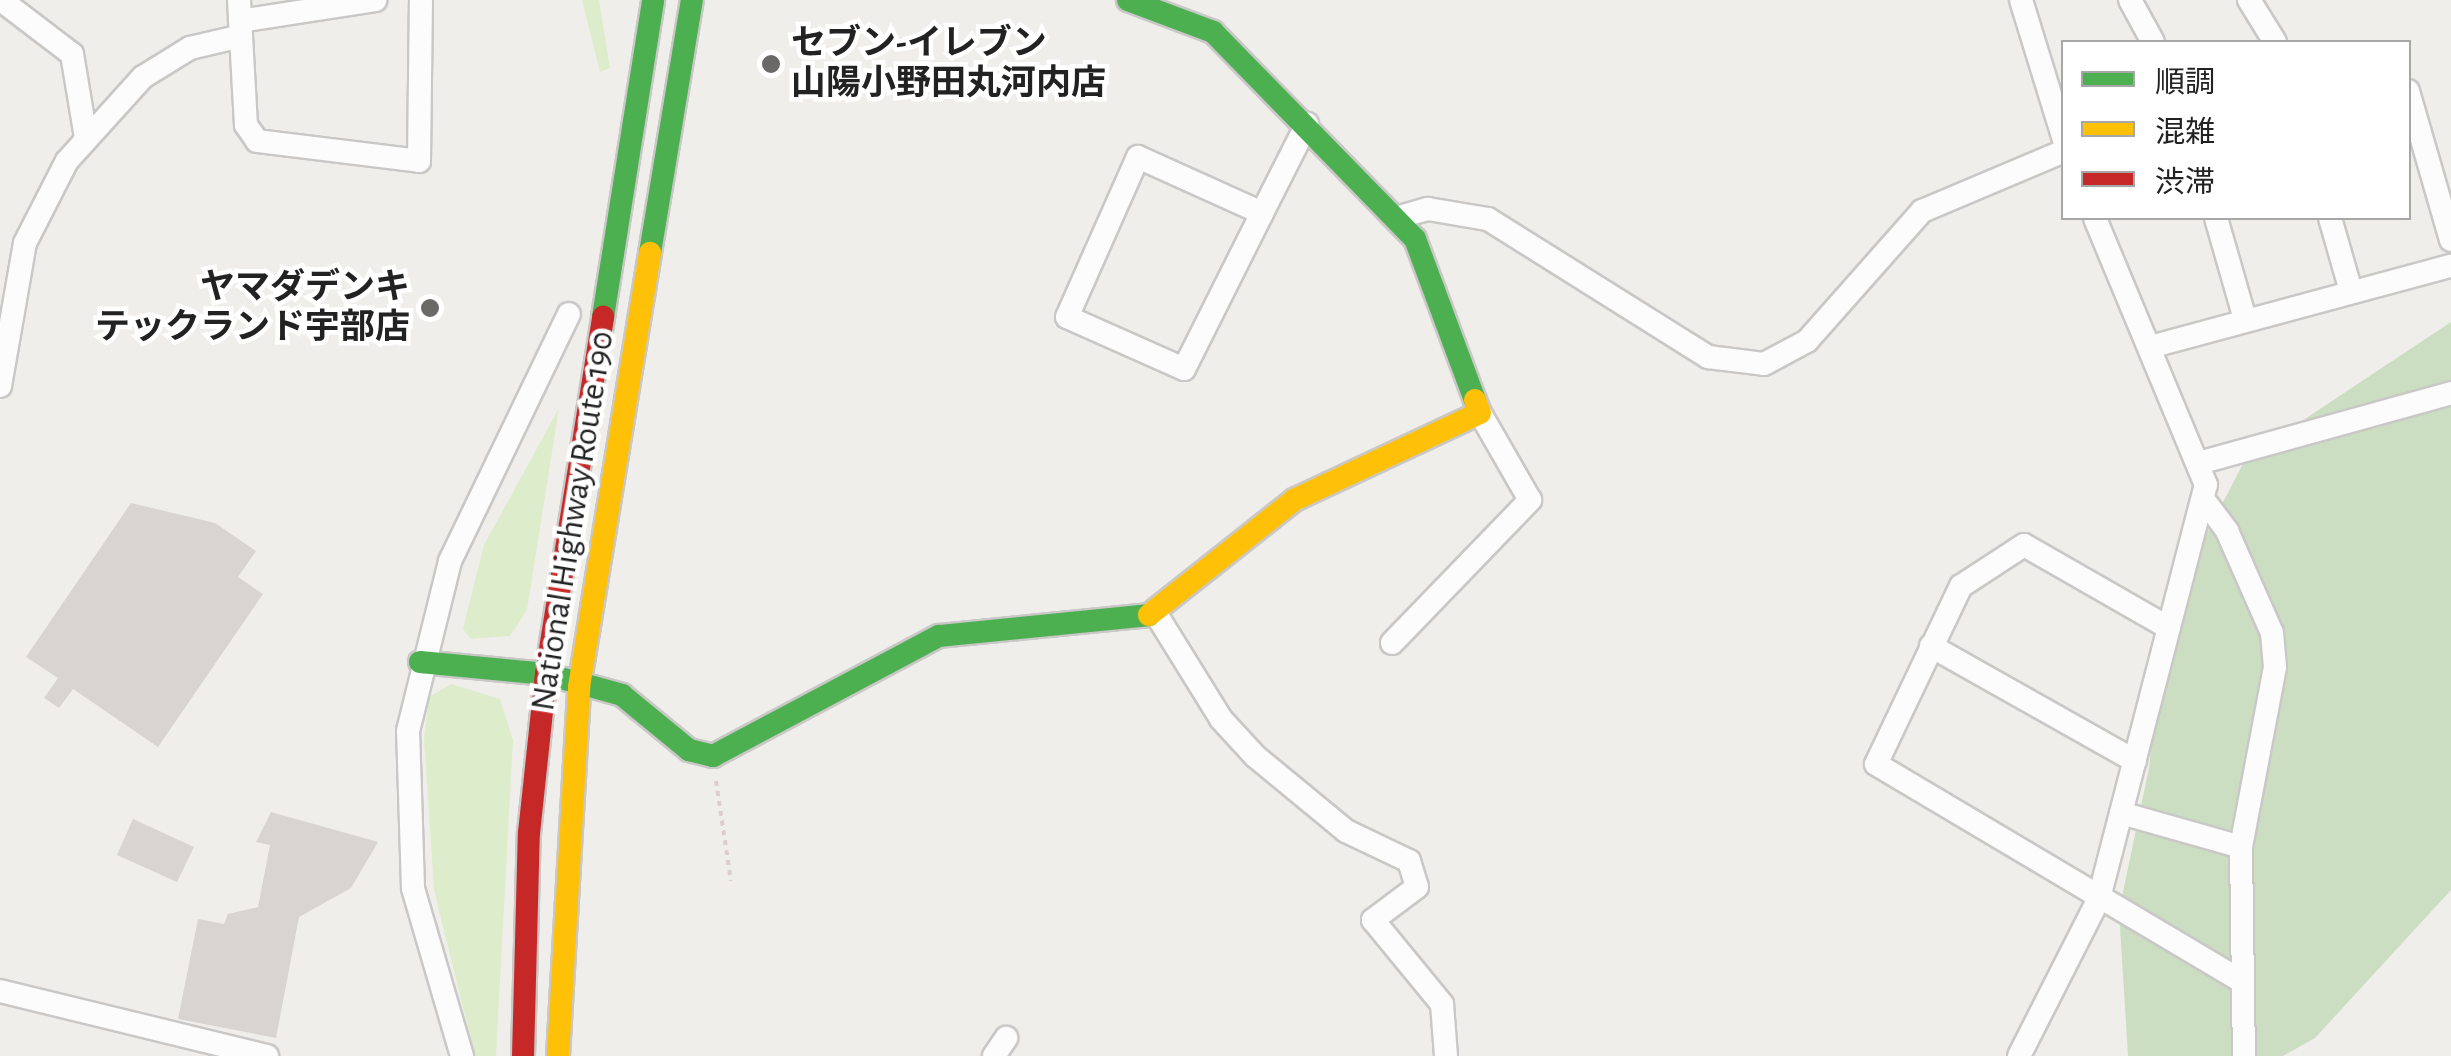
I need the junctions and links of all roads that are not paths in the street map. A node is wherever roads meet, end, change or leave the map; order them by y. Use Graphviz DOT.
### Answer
graph roads {
  1 [pos="0,0"];
  2 [pos="375,0"];
  3 [pos="421,0"];
  4 [pos="653,0"];
  5 [pos="692,0"];
  6 [pos="1128,0"];
  7 [pos="2021,0"];
  8 [pos="2130,0"];
  9 [pos="2249,0"];
  10 [pos="240,19"];
  11 [pos="2153,40"];
  12 [pos="2274,40"];
  13 [pos="2411,101"];
  14 [pos="1306,124"];
  15 [pos="2061,132"];
  16 [pos="86,138"];
  17 [pos="2061,140"];
  18 [pos="1262,213"];
  19 [pos="1396,218"];
  20 [pos="2097,220"];
  21 [pos="2217,220"];
  22 [pos="2331,220"];
  23 [pos="2451,240"];
  24 [pos="2451,266"];
  25 [pos="2351,291"];
  26 [pos="569,314"];
  27 [pos="2245,319"];
  28 [pos="2150,346"];
  29 [pos="0,386"];
  30 [pos="2451,392"];
  31 [pos="1480,413"];
  32 [pos="2199,463"];
  33 [pos="2204,500"];
  34 [pos="1156,614"];
  35 [pos="2168,628"];
  36 [pos="1392,643"];
  37 [pos="1931,646"];
  38 [pos="420,662"];
  39 [pos="546,674"];
  40 [pos="580,687"];
  41 [pos="2135,761"];
  42 [pos="2121,812"];
  43 [pos="2241,846"];
  44 [pos="2099,898"];
  45 [pos="2240,980"];
  46 [pos="0,991"];
  47 [pos="266,1056"];
  48 [pos="462,1056"];
  49 [pos="524,1056"];
  50 [pos="558,1056"];
  51 [pos="1446,1056"];
  52 [pos="2019,1056"];
  53 [pos="2244,1056"];
  1 -- 16 [label="street"];
  2 -- 10 [label="street"];
  3 -- 10 [label="street"];
  4 -- 39 [label="main road, National Highway Route 190"];
  5 -- 40 [label="main road, National Highway Route 190"];
  6 -- 14 [label="main road"];
  7 -- 15 [label="street"];
  8 -- 11 [label="street"];
  9 -- 12 [label="street"];
  10 -- 16 [label="street"];
  13 -- 23 [label="street"];
  14 -- 18 [label="street"];
  14 -- 19 [label="main road"];
  16 -- 29 [label="street"];
  17 -- 19 [label="street"];
  18 -- 18 [label="street"];
  19 -- 31 [label="main road"];
  20 -- 28 [label="street"];
  21 -- 27 [label="street"];
  22 -- 25 [label="street"];
  24 -- 25 [label="street"];
  25 -- 27 [label="street"];
  26 -- 38 [label="street"];
  27 -- 28 [label="street"];
  28 -- 32 [label="street"];
  30 -- 32 [label="street"];
  31 -- 34 [label="main road"];
  31 -- 36 [label="street"];
  32 -- 33 [label="street"];
  33 -- 35 [label="street"];
  33 -- 43 [label="street"];
  34 -- 40 [label="main road"];
  34 -- 51 [label="street"];
  35 -- 37 [label="street"];
  35 -- 41 [label="street"];
  37 -- 41 [label="street"];
  37 -- 44 [label="street"];
  38 -- 39 [label="main road"];
  38 -- 48 [label="street"];
  39 -- 40 [label="main road"];
  39 -- 49 [label="main road, National Highway Route 190"];
  40 -- 50 [label="main road, National Highway Route 190"];
  41 -- 42 [label="street"];
  42 -- 43 [label="street"];
  42 -- 44 [label="street"];
  43 -- 45 [label="street"];
  44 -- 45 [label="street"];
  44 -- 52 [label="street"];
  45 -- 53 [label="street"];
  46 -- 47 [label="street"];
}
